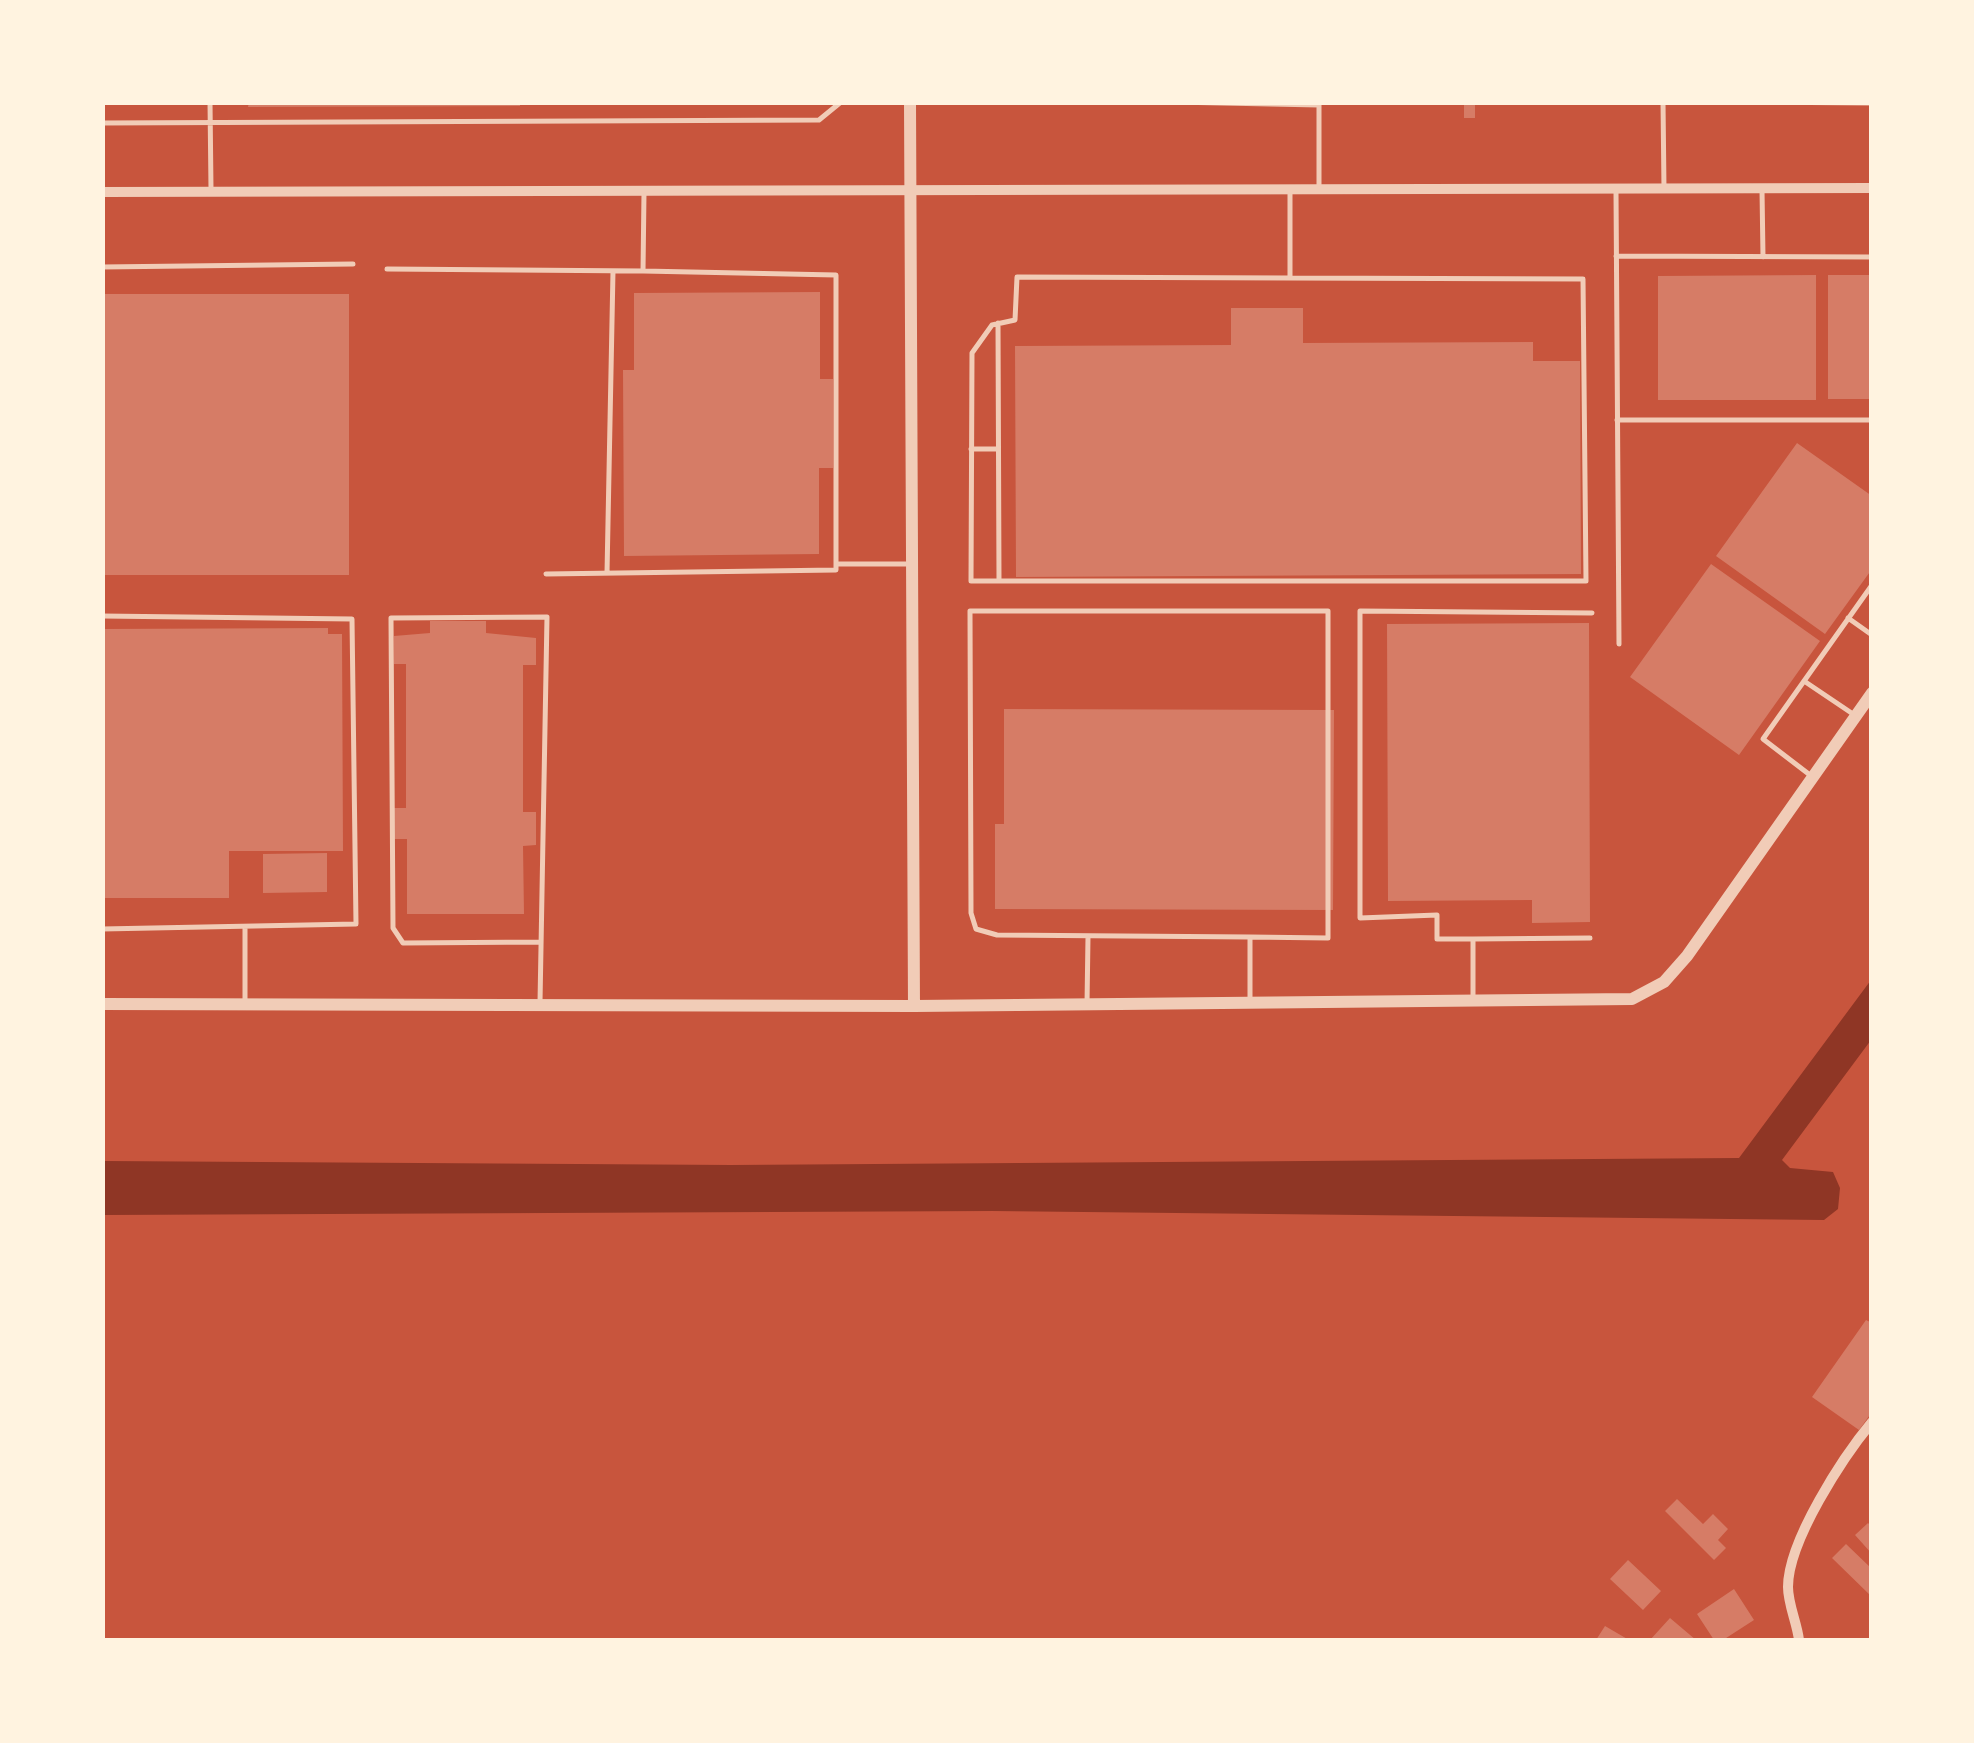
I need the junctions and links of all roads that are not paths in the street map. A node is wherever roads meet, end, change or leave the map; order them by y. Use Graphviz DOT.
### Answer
graph roads {
  1 [pos="210,102"];
  2 [pos="841,102"];
  3 [pos="910,102"];
  4 [pos="1174,102"];
  5 [pos="1663,102"];
  6 [pos="1748,102"];
  7 [pos="1872,103"];
  8 [pos="210,122"];
  9 [pos="102,123"];
  10 [pos="1290,186"];
  11 [pos="1319,186"];
  12 [pos="1616,188"];
  13 [pos="1664,188"];
  14 [pos="1762,188"];
  15 [pos="1872,188"];
  16 [pos="644,190"];
  17 [pos="211,191"];
  18 [pos="102,192"];
  19 [pos="910,192"];
  20 [pos="1616,256"];
  21 [pos="1872,256"];
  22 [pos="1763,257"];
  23 [pos="353,264"];
  24 [pos="102,267"];
  25 [pos="387,270"];
  26 [pos="613,271"];
  27 [pos="643,271"];
  28 [pos="1290,278"];
  29 [pos="998,323"];
  30 [pos="1617,420"];
  31 [pos="1872,420"];
  32 [pos="972,448"];
  33 [pos="998,448"];
  34 [pos="836,564"];
  35 [pos="912,564"];
  36 [pos="608,573"];
  37 [pos="546,574"];
  38 [pos="999,581"];
  39 [pos="1872,585"];
  40 [pos="1592,612"];
  41 [pos="102,616"];
  42 [pos="1848,618"];
  43 [pos="1872,634"];
  44 [pos="1619,644"];
  45 [pos="1804,680"];
  46 [pos="1872,693"];
  47 [pos="1855,716"];
  48 [pos="1812,777"];
  49 [pos="245,927"];
  50 [pos="102,929"];
  51 [pos="1088,937"];
  52 [pos="1250,937"];
  53 [pos="1590,938"];
  54 [pos="1473,939"];
  55 [pos="542,942"];
  56 [pos="1473,1003"];
  57 [pos="102,1004"];
  58 [pos="1250,1004"];
  59 [pos="245,1005"];
  60 [pos="540,1005"];
  61 [pos="1087,1005"];
  62 [pos="914,1006"];
  63 [pos="1872,1422"];
  64 [pos="1798,1640"];
  1 -- 8 [label="lane"];
  2 -- 8 [label="lane"];
  3 -- 19 [label="street"];
  4 -- 11 [label="lane"];
  5 -- 13 [label="lane"];
  6 -- 7 [label="lane"];
  8 -- 9 [label="lane"];
  8 -- 17 [label="lane"];
  10 -- 11 [label="street"];
  10 -- 19 [label="street"];
  10 -- 28 [label="lane"];
  11 -- 12 [label="street"];
  12 -- 13 [label="street"];
  12 -- 20 [label="lane"];
  13 -- 14 [label="street"];
  14 -- 15 [label="street"];
  14 -- 22 [label="lane"];
  16 -- 17 [label="street"];
  16 -- 19 [label="street"];
  16 -- 27 [label="lane"];
  17 -- 18 [label="street"];
  19 -- 35 [label="street"];
  20 -- 22 [label="lane"];
  20 -- 30 [label="lane"];
  21 -- 22 [label="lane"];
  23 -- 24 [label="lane"];
  25 -- 26 [label="lane"];
  26 -- 27 [label="lane"];
  26 -- 36 [label="lane"];
  27 -- 34 [label="lane"];
  28 -- 29 [label="lane"];
  28 -- 38 [label="lane"];
  29 -- 32 [label="lane"];
  29 -- 33 [label="lane"];
  30 -- 31 [label="lane"];
  30 -- 44 [label="lane"];
  32 -- 33 [label="lane"];
  32 -- 38 [label="lane"];
  33 -- 38 [label="lane"];
  34 -- 35 [label="lane"];
  34 -- 36 [label="lane"];
  35 -- 62 [label="street"];
  36 -- 37 [label="lane"];
  39 -- 42 [label="lane"];
  40 -- 54 [label="lane"];
  41 -- 49 [label="lane"];
  42 -- 43 [label="lane"];
  42 -- 45 [label="lane"];
  45 -- 47 [label="lane"];
  45 -- 48 [label="lane"];
  46 -- 47 [label="street"];
  47 -- 48 [label="street"];
  48 -- 56 [label="street"];
  49 -- 50 [label="lane"];
  49 -- 59 [label="lane"];
  51 -- 52 [label="lane"];
  51 -- 52 [label="lane"];
  51 -- 61 [label="lane"];
  52 -- 58 [label="lane"];
  53 -- 54 [label="lane"];
  54 -- 56 [label="lane"];
  55 -- 55 [label="lane"];
  55 -- 60 [label="lane"];
  56 -- 58 [label="street"];
  57 -- 59 [label="street"];
  58 -- 61 [label="street"];
  59 -- 60 [label="street"];
  60 -- 62 [label="street"];
  61 -- 62 [label="street"];
  63 -- 64 [label="street"];
}
